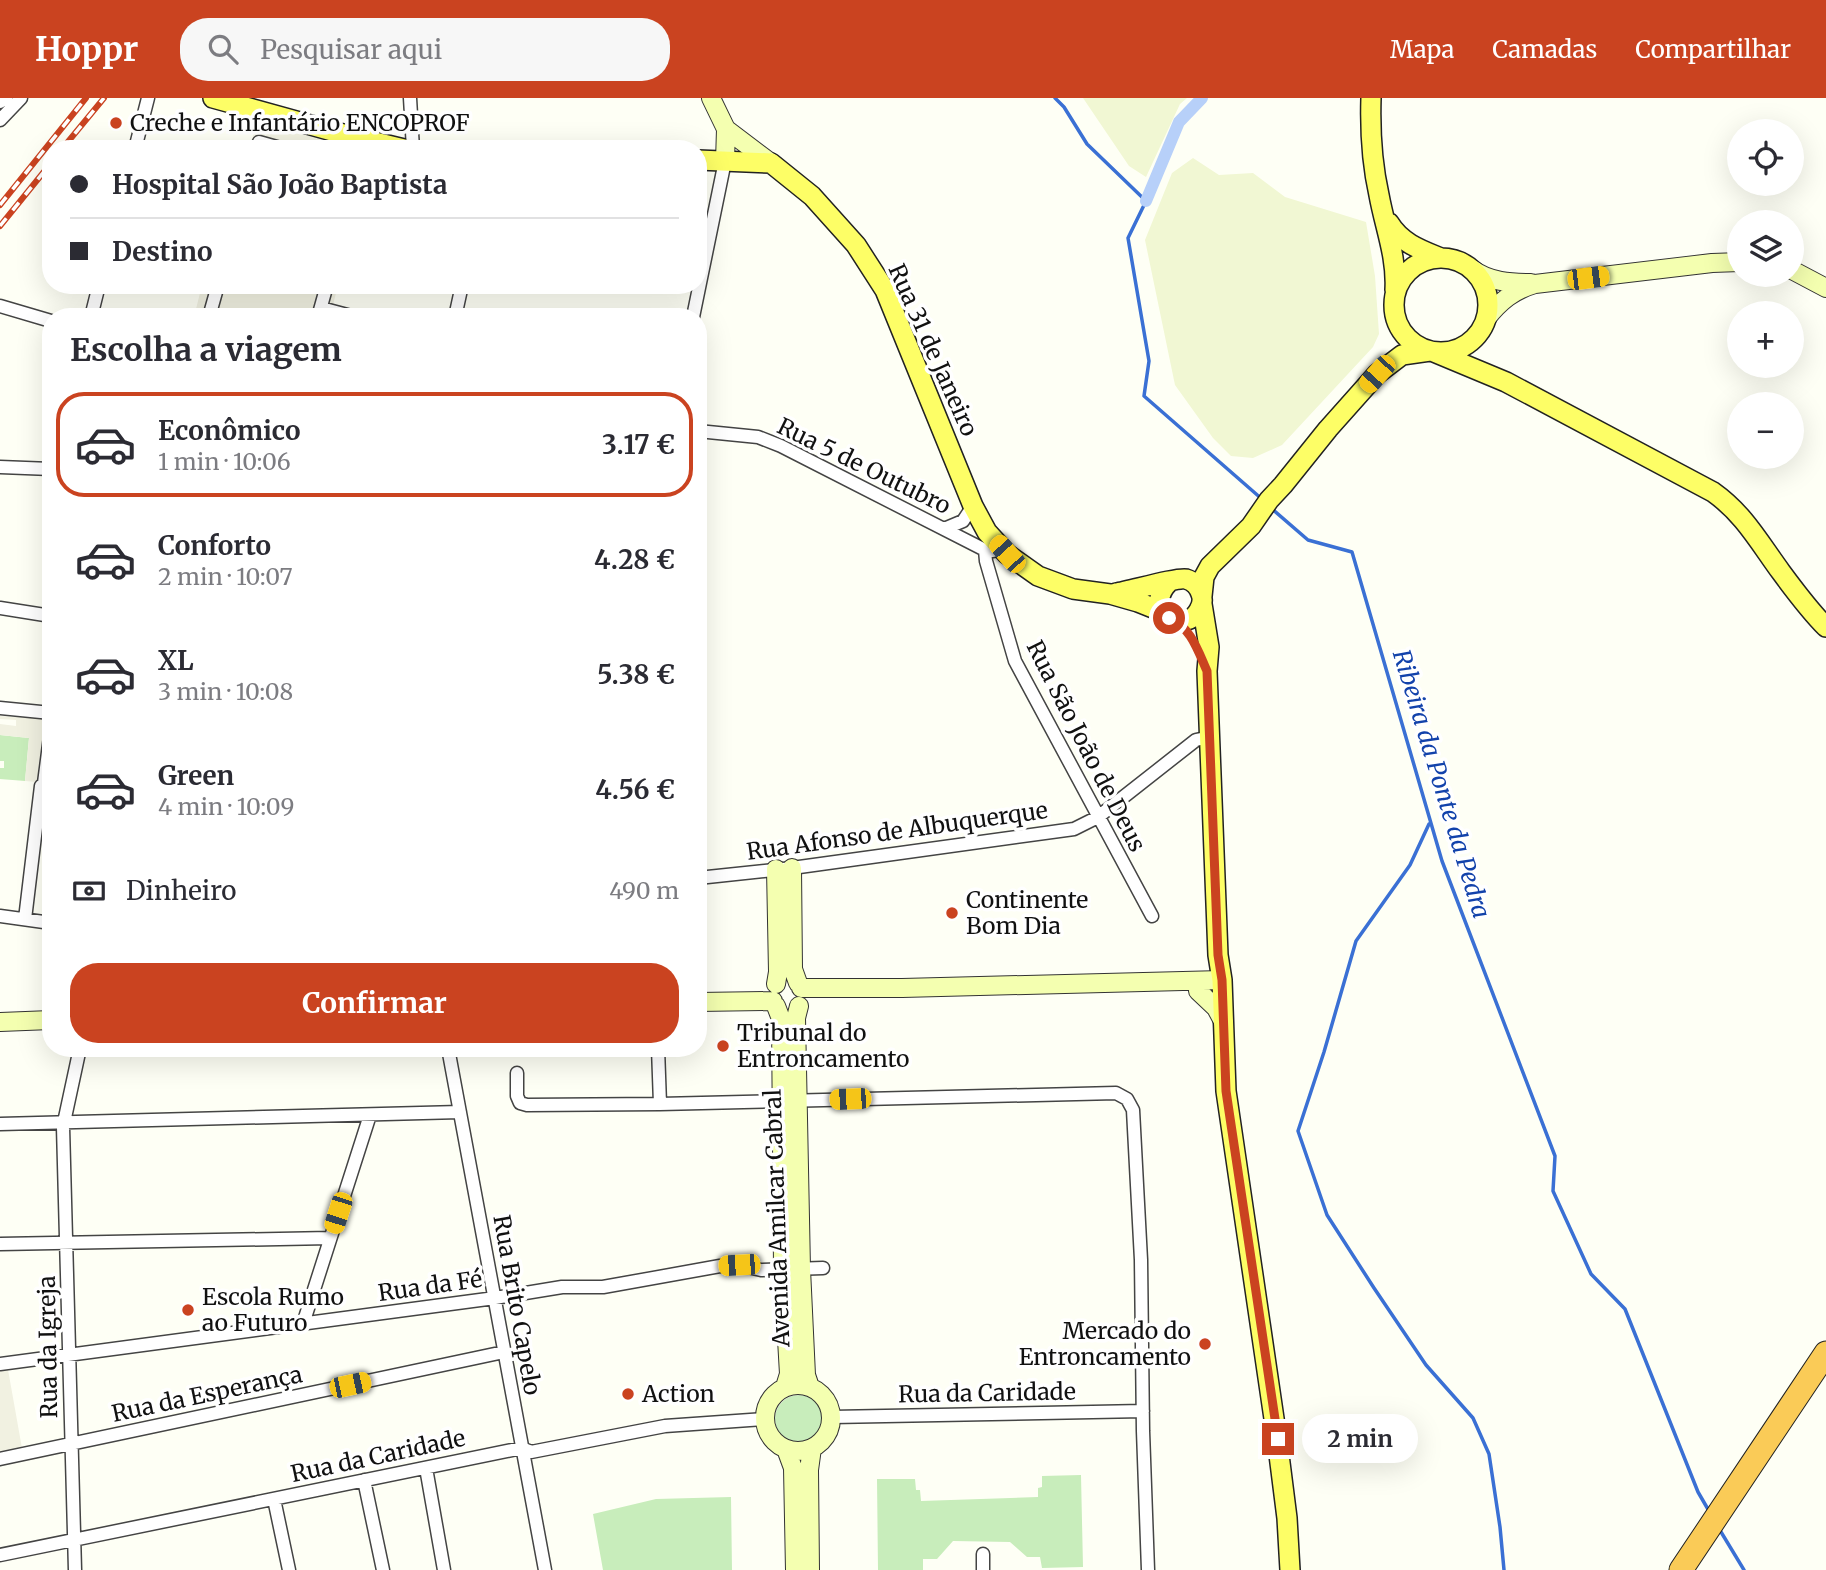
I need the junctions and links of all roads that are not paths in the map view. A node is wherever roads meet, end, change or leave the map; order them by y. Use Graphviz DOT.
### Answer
graph roads {
  1 [pos="6,98"];
  2 [pos="21,98"];
  3 [pos="148,98"];
  4 [pos="213,98"];
  5 [pos="410,98"];
  6 [pos="711,98"];
  7 [pos="1371,98"];
  8 [pos="0,102"];
  9 [pos="0,120"];
  10 [pos="726,129"];
  11 [pos="137,140"];
  12 [pos="346,140"];
  13 [pos="412,140"];
  14 [pos="707,160"];
  15 [pos="725,161"];
  16 [pos="771,163"];
  17 [pos="1382,210"];
  18 [pos="707,249"];
  19 [pos="1442,258"];
  20 [pos="1727,262"];
  21 [pos="1472,270"];
  22 [pos="1804,276"];
  23 [pos="1545,282"];
  24 [pos="1826,288"];
  25 [pos="1395,292"];
  26 [pos="0,306"];
  27 [pos="1394,314"];
  28 [pos="42,318"];
  29 [pos="1484,323"];
  30 [pos="1432,351"];
  31 [pos="1377,374"];
  32 [pos="1506,382"];
  33 [pos="707,432"];
  34 [pos="0,467"];
  35 [pos="42,469"];
  36 [pos="973,506"];
  37 [pos="1248,523"];
  38 [pos="944,529"];
  39 [pos="985,550"];
  40 [pos="1007,554"];
  41 [pos="1173,580"];
  42 [pos="1110,594"];
  43 [pos="1202,600"];
  44 [pos="0,608"];
  45 [pos="42,615"];
  46 [pos="1170,616"];
  47 [pos="1826,627"];
  48 [pos="1207,671"];
  49 [pos="0,708"];
  50 [pos="42,712"];
  51 [pos="1210,737"];
  52 [pos="42,785"];
  53 [pos="1098,817"];
  54 [pos="784,868"];
  55 [pos="707,877"];
  56 [pos="0,916"];
  57 [pos="1152,916"];
  58 [pos="25,919"];
  59 [pos="42,922"];
  60 [pos="1218,955"];
  61 [pos="1196,986"];
  62 [pos="1222,986"];
  63 [pos="707,993"];
  64 [pos="800,994"];
  65 [pos="774,995"];
  66 [pos="707,1001"];
  67 [pos="42,1011"];
  68 [pos="0,1012"];
  69 [pos="42,1020"];
  70 [pos="0,1022"];
  71 [pos="1224,1023"];
  72 [pos="78,1057"];
  73 [pos="450,1057"];
  74 [pos="658,1057"];
  75 [pos="517,1073"];
  76 [pos="790,1101"];
  77 [pos="660,1104"];
  78 [pos="460,1112"];
  79 [pos="370,1115"];
  80 [pos="65,1122"];
  81 [pos="0,1124"];
  82 [pos="330,1238"];
  83 [pos="66,1243"];
  84 [pos="0,1244"];
  85 [pos="823,1268"];
  86 [pos="792,1269"];
  87 [pos="495,1298"];
  88 [pos="303,1324"];
  89 [pos="504,1352"];
  90 [pos="1826,1353"];
  91 [pos="69,1355"];
  92 [pos="0,1364"];
  93 [pos="785,1387"];
  94 [pos="810,1387"];
  95 [pos="1143,1411"];
  96 [pos="832,1417"];
  97 [pos="765,1419"];
  98 [pos="71,1444"];
  99 [pos="522,1448"];
  100 [pos="812,1448"];
  101 [pos="786,1449"];
  102 [pos="0,1459"];
  103 [pos="426,1468"];
  104 [pos="364,1480"];
  105 [pos="274,1499"];
  106 [pos="74,1540"];
  107 [pos="983,1554"];
  108 [pos="0,1555"];
  109 [pos="75,1570"];
  110 [pos="289,1570"];
  111 [pos="383,1570"];
  112 [pos="444,1570"];
  113 [pos="545,1570"];
  114 [pos="795,1570"];
  115 [pos="810,1570"];
  116 [pos="983,1570"];
  117 [pos="1148,1570"];
  118 [pos="1290,1570"];
  119 [pos="1681,1570"];
  1 -- 8 [label="street"];
  2 -- 9 [label="street"];
  3 -- 11 [label="street"];
  4 -- 12 [label="main road"];
  5 -- 13 [label="street"];
  6 -- 10 [label="street"];
  7 -- 17 [label="main road"];
  10 -- 15 [label="street"];
  10 -- 16 [label="street, Rua 31 de Janeiro"];
  14 -- 15 [label="main road"];
  15 -- 16 [label="main road"];
  15 -- 18 [label="street"];
  16 -- 36 [label="main road, Rua 31 de Janeiro"];
  17 -- 19 [label="main road"];
  17 -- 25 [label="main road"];
  19 -- 21 [label="main road"];
  19 -- 25 [label="main road"];
  20 -- 23 [label="street"];
  21 -- 23 [label="street"];
  21 -- 29 [label="main road"];
  22 -- 24 [label="street"];
  23 -- 29 [label="street"];
  25 -- 27 [label="main road"];
  26 -- 28 [label="street"];
  27 -- 30 [label="main road"];
  27 -- 31 [label="main road"];
  29 -- 30 [label="main road"];
  29 -- 32 [label="main road"];
  30 -- 31 [label="main road"];
  30 -- 32 [label="main road"];
  31 -- 37 [label="main road"];
  32 -- 47 [label="main road"];
  33 -- 38 [label="street, Rua 5 de Outubro"];
  34 -- 35 [label="street"];
  36 -- 38 [label="street"];
  36 -- 40 [label="main road, Rua 31 de Janeiro"];
  37 -- 41 [label="main road"];
  37 -- 43 [label="main road"];
  38 -- 39 [label="street, Rua 5 de Outubro"];
  39 -- 40 [label="street, Rua 5 de Outubro"];
  39 -- 53 [label="street, Rua São João de Deus"];
  40 -- 42 [label="main road, Rua 31 de Janeiro"];
  41 -- 42 [label="main road"];
  41 -- 43 [label="main road"];
  41 -- 46 [label="main road"];
  42 -- 46 [label="main road"];
  43 -- 46 [label="main road"];
  43 -- 48 [label="main road"];
  44 -- 45 [label="street"];
  46 -- 48 [label="main road"];
  48 -- 51 [label="main road"];
  49 -- 50 [label="street"];
  51 -- 53 [label="street, Rua Afonso de Albuquerque"];
  51 -- 60 [label="main road"];
  52 -- 58 [label="street"];
  53 -- 54 [label="street, Rua Afonso de Albuquerque"];
  53 -- 57 [label="street, Rua São João de Deus"];
  54 -- 55 [label="street, Rua Afonso de Albuquerque"];
  54 -- 64 [label="street, Avenida Amilcar Cabral"];
  54 -- 65 [label="street, Avenida Amilcar Cabral"];
  56 -- 58 [label="street"];
  58 -- 59 [label="street"];
  60 -- 61 [label="street"];
  60 -- 62 [label="main road"];
  61 -- 62 [label="street"];
  61 -- 64 [label="street"];
  61 -- 71 [label="street"];
  62 -- 71 [label="main road"];
  63 -- 65 [label="street"];
  64 -- 65 [label="street"];
  64 -- 65 [label="street"];
  64 -- 76 [label="street, Avenida Amilcar Cabral"];
  65 -- 66 [label="street"];
  65 -- 76 [label="street, Avenida Amilcar Cabral"];
  67 -- 68 [label="street"];
  69 -- 70 [label="street"];
  71 -- 118 [label="main road"];
  72 -- 80 [label="street, Rua da Igreja"];
  73 -- 78 [label="street, Rua Brito Capelo"];
  74 -- 77 [label="street"];
  75 -- 77 [label="street"];
  76 -- 77 [label="street"];
  76 -- 86 [label="street, Avenida Amilcar Cabral"];
  76 -- 95 [label="street"];
  78 -- 79 [label="street"];
  78 -- 87 [label="street, Rua Brito Capelo"];
  79 -- 80 [label="street"];
  79 -- 82 [label="street"];
  80 -- 81 [label="street"];
  80 -- 83 [label="street, Rua da Igreja"];
  82 -- 83 [label="street"];
  82 -- 88 [label="street"];
  83 -- 84 [label="street"];
  83 -- 91 [label="street, Rua da Igreja"];
  85 -- 86 [label="street, Rua da Fé"];
  86 -- 87 [label="street, Rua da Fé"];
  86 -- 93 [label="street, Avenida Amilcar Cabral"];
  86 -- 94 [label="street, Avenida Amilcar Cabral"];
  87 -- 88 [label="street, Rua da Fé"];
  87 -- 89 [label="street, Rua Brito Capelo"];
  88 -- 91 [label="street, Rua da Fé"];
  89 -- 98 [label="street, Rua da Esperança"];
  89 -- 99 [label="street, Rua Brito Capelo"];
  90 -- 119 [label="highway"];
  91 -- 92 [label="street, Rua da Fé"];
  91 -- 98 [label="street, Rua da Igreja"];
  93 -- 94 [label="street"];
  93 -- 97 [label="street"];
  94 -- 96 [label="street"];
  95 -- 96 [label="street, Rua da Caridade"];
  95 -- 117 [label="street"];
  96 -- 100 [label="street"];
  97 -- 99 [label="street, Rua da Caridade"];
  97 -- 101 [label="street"];
  98 -- 102 [label="street, Rua da Esperança"];
  98 -- 106 [label="street, Rua da Igreja"];
  99 -- 103 [label="street, Rua da Caridade"];
  99 -- 113 [label="street, Rua Brito Capelo"];
  100 -- 101 [label="street"];
  100 -- 115 [label="street"];
  101 -- 114 [label="street"];
  103 -- 104 [label="street, Rua da Caridade"];
  103 -- 112 [label="street"];
  104 -- 105 [label="street, Rua da Caridade"];
  104 -- 111 [label="street"];
  105 -- 106 [label="street, Rua da Caridade"];
  105 -- 110 [label="street"];
  106 -- 108 [label="street, Rua da Caridade"];
  106 -- 109 [label="street, Rua da Igreja"];
  107 -- 116 [label="street"];
}
